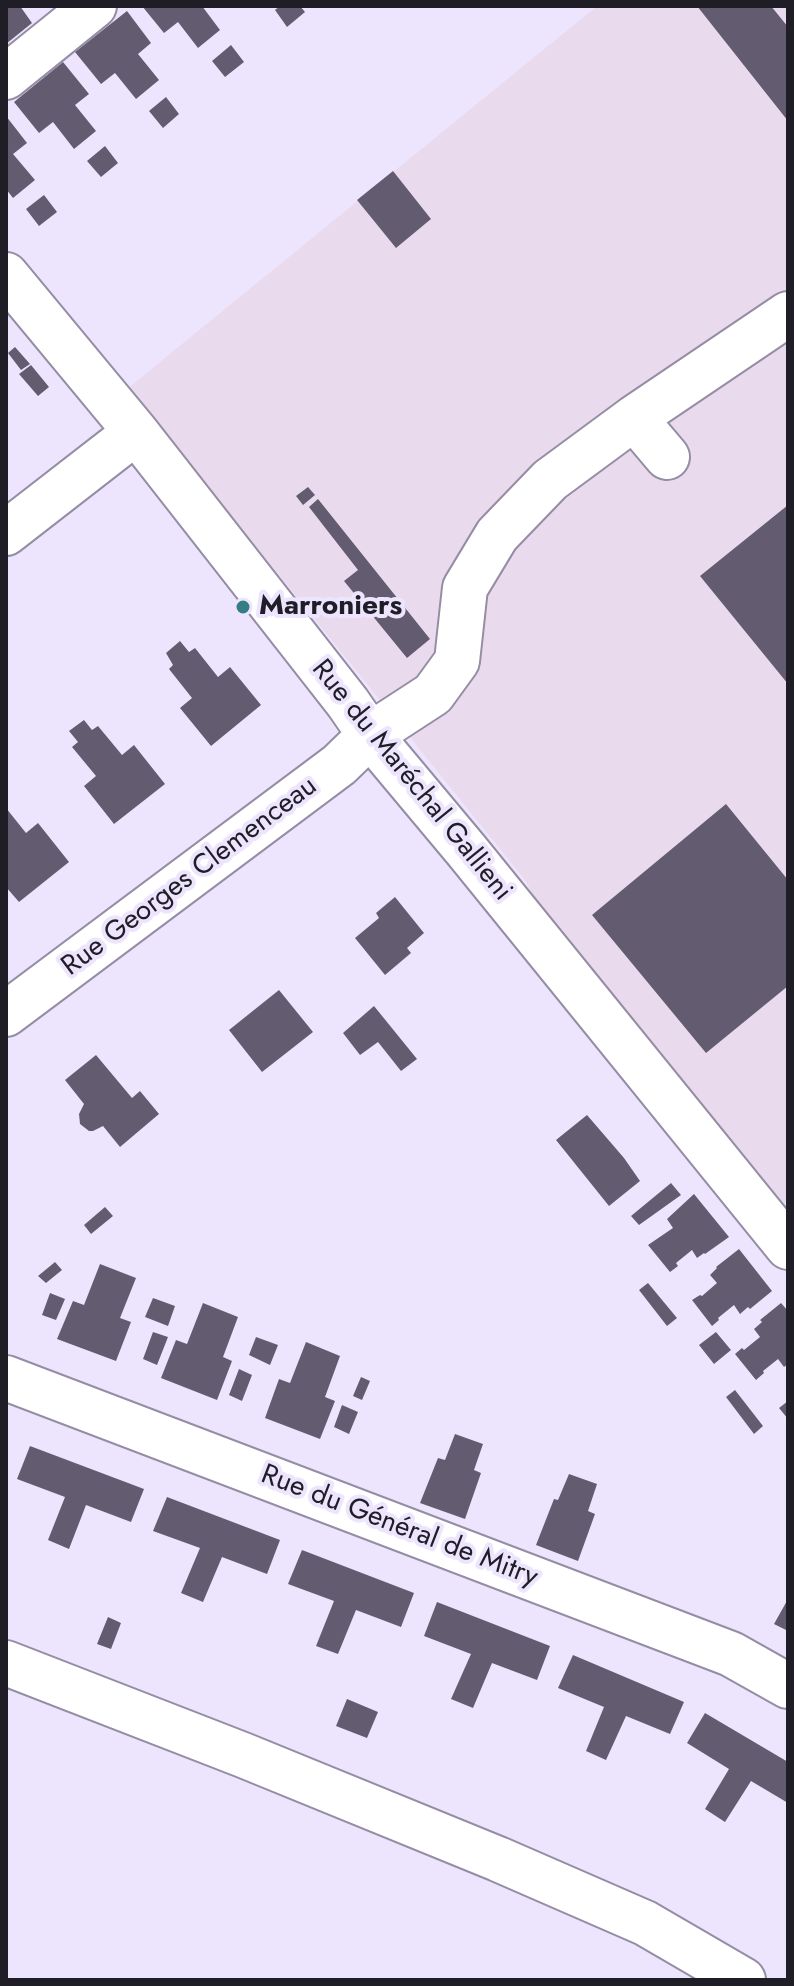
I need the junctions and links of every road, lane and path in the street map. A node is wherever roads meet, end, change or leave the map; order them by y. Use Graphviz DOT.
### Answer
graph roads {
  1 [pos="94,6"];
  2 [pos="6,77"];
  3 [pos="6,275"];
  4 [pos="788,314"];
  5 [pos="634,418"];
  6 [pos="136,432"];
  7 [pos="667,457"];
  8 [pos="6,533"];
  9 [pos="370,735"];
  10 [pos="6,1014"];
  11 [pos="788,1247"];
  12 [pos="6,1378"];
  13 [pos="6,1663"];
  14 [pos="788,1686"];
  15 [pos="743,1980"];
  1 -- 2 [label="street"];
  3 -- 6 [label="street, Rue du Maréchal Gallieni"];
  4 -- 5 [label="street, Rue Georges Clemenceau"];
  5 -- 7 [label="street"];
  5 -- 9 [label="street, Rue Georges Clemenceau"];
  6 -- 8 [label="street"];
  6 -- 9 [label="street, Rue du Maréchal Gallieni"];
  9 -- 10 [label="street, Rue Georges Clemenceau"];
  9 -- 11 [label="street, Rue du Maréchal Gallieni"];
  12 -- 14 [label="street, Rue du Général de Mitry"];
  13 -- 15 [label="street"];
}
